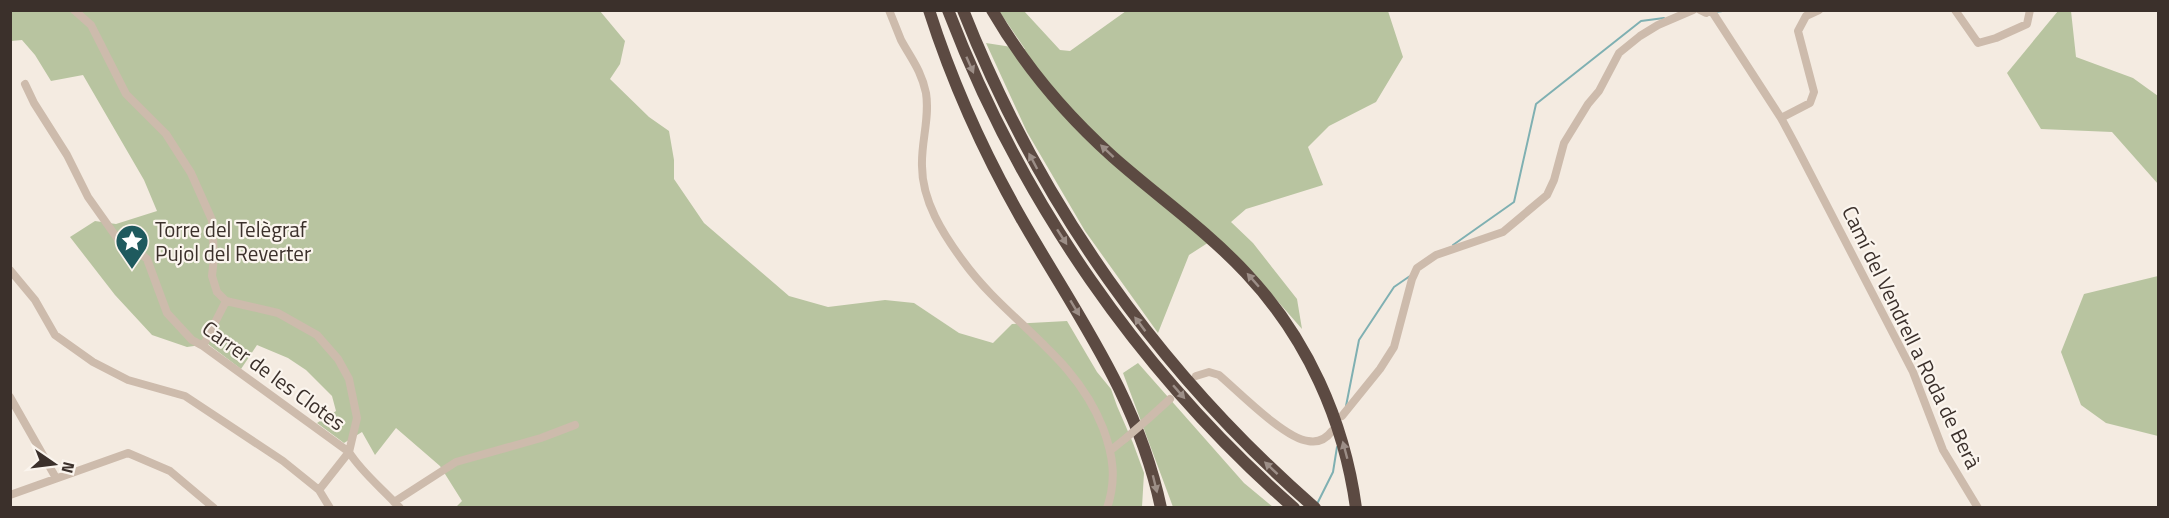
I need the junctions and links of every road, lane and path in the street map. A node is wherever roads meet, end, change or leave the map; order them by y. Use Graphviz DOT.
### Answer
graph roads {
  1 [pos="74,10"];
  2 [pos="888,10"];
  3 [pos="929,10"];
  4 [pos="948,10"];
  5 [pos="963,10"];
  6 [pos="992,10"];
  7 [pos="1693,10"];
  8 [pos="1700,10"];
  9 [pos="1710,10"];
  10 [pos="1819,10"];
  11 [pos="1955,10"];
  12 [pos="2030,10"];
  13 [pos="25,84"];
  14 [pos="1781,118"];
  15 [pos="10,270"];
  16 [pos="226,301"];
  17 [pos="203,346"];
  18 [pos="1196,376"];
  19 [pos="10,397"];
  20 [pos="1170,399"];
  21 [pos="1342,416"];
  22 [pos="575,424"];
  23 [pos="1332,431"];
  24 [pos="1111,450"];
  25 [pos="349,452"];
  26 [pos="56,478"];
  27 [pos="319,490"];
  28 [pos="10,495"];
  29 [pos="397,505"];
  30 [pos="214,507"];
  31 [pos="330,507"];
  32 [pos="1107,507"];
  33 [pos="1161,507"];
  34 [pos="1294,507"];
  35 [pos="1315,507"];
  36 [pos="1356,507"];
  37 [pos="1978,507"];
  1 -- 16 [label="street"];
  2 -- 24 [label="street"];
  3 -- 33 [label="highway, one-way"];
  4 -- 34 [label="highway, one-way"];
  35 -- 5 [label="highway, one-way"];
  36 -- 6 [label="highway, one-way"];
  7 -- 21 [label="street"];
  8 -- 9 [label="street"];
  9 -- 14 [label="street, Camí del Vendrell a Roda de Berà"];
  10 -- 14 [label="street"];
  11 -- 12 [label="street"];
  13 -- 17 [label="street, Carrer de les Clotes"];
  14 -- 37 [label="street, Camí del Vendrell a Roda de Berà"];
  15 -- 27 [label="street"];
  16 -- 17 [label="street"];
  16 -- 25 [label="street"];
  17 -- 25 [label="street, Carrer de les Clotes"];
  18 -- 23 [label="street"];
  19 -- 26 [label="street"];
  20 -- 24 [label="street, bridge"];
  22 -- 29 [label="street"];
  24 -- 32 [label="street"];
  25 -- 27 [label="street"];
  25 -- 29 [label="street, Carrer de les Clotes"];
  26 -- 28 [label="street"];
  26 -- 30 [label="street"];
  27 -- 31 [label="street"];
}
